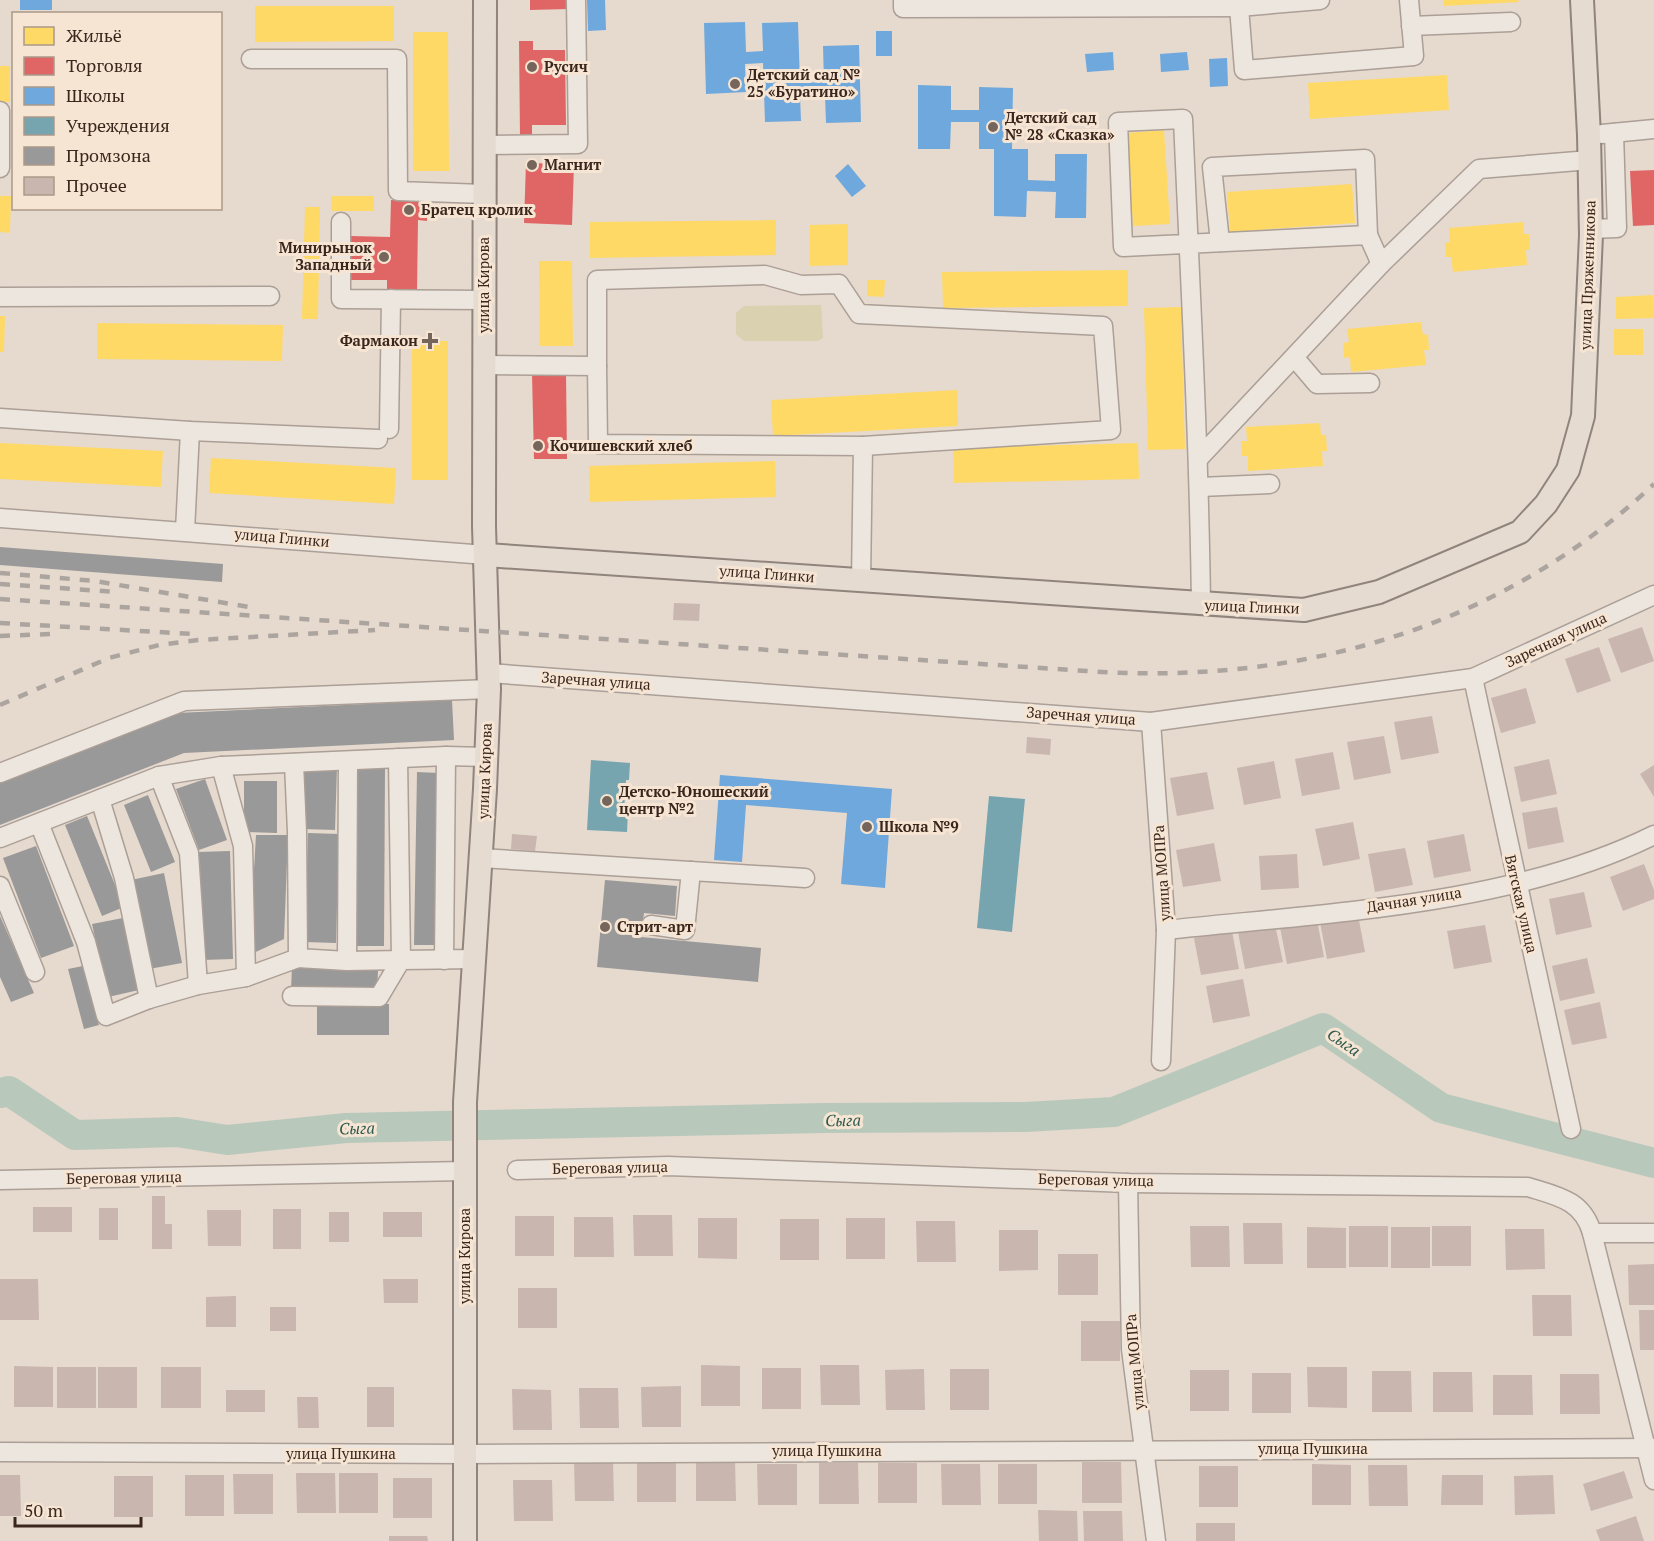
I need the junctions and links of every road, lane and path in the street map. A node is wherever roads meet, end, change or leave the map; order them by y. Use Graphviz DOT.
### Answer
graph roads {
  1 [pos="485,0"];
  2 [pos="576,0"];
  3 [pos="903,0"];
  4 [pos="1320,0"];
  5 [pos="1408,0"];
  6 [pos="1582,0"];
  7 [pos="1238,4"];
  8 [pos="1511,22"];
  9 [pos="1411,26"];
  10 [pos="251,59"];
  11 [pos="0,111"];
  12 [pos="1654,129"];
  13 [pos="1614,133"];
  14 [pos="1589,135"];
  15 [pos="484,145"];
  16 [pos="1590,160"];
  17 [pos="0,168"];
  18 [pos="484,194"];
  19 [pos="341,222"];
  20 [pos="1591,229"];
  21 [pos="1368,235"];
  22 [pos="1220,242"];
  23 [pos="1190,244"];
  24 [pos="1381,264"];
  25 [pos="270,296"];
  26 [pos="0,297"];
  27 [pos="391,299"];
  28 [pos="484,300"];
  29 [pos="1294,357"];
  30 [pos="484,365"];
  31 [pos="597,366"];
  32 [pos="1370,383"];
  33 [pos="0,418"];
  34 [pos="190,431"];
  35 [pos="862,446"];
  36 [pos="1198,458"];
  37 [pos="1270,484"];
  38 [pos="1200,487"];
  39 [pos="0,518"];
  40 [pos="185,531"];
  41 [pos="1520,532"];
  42 [pos="486,555"];
  43 [pos="861,580"];
  44 [pos="1654,596"];
  45 [pos="1201,605"];
  46 [pos="1473,678"];
  47 [pos="489,681"];
  48 [pos="1151,722"];
  49 [pos="446,756"];
  50 [pos="398,758"];
  51 [pos="487,758"];
  52 [pos="348,760"];
  53 [pos="294,763"];
  54 [pos="221,766"];
  55 [pos="0,772"];
  56 [pos="159,776"];
  57 [pos="100,799"];
  58 [pos="39,823"];
  59 [pos="1654,835"];
  60 [pos="0,838"];
  61 [pos="481,858"];
  62 [pos="691,872"];
  63 [pos="805,878"];
  64 [pos="1516,883"];
  65 [pos="0,886"];
  66 [pos="651,925"];
  67 [pos="1166,930"];
  68 [pos="298,958"];
  69 [pos="474,959"];
  70 [pos="401,960"];
  71 [pos="444,960"];
  72 [pos="347,961"];
  73 [pos="35,972"];
  74 [pos="246,976"];
  75 [pos="198,985"];
  76 [pos="292,996"];
  77 [pos="149,999"];
  78 [pos="1161,1061"];
  79 [pos="1571,1129"];
  80 [pos="517,1170"];
  81 [pos="465,1171"];
  82 [pos="0,1180"];
  83 [pos="1128,1183"];
  84 [pos="1592,1233"];
  85 [pos="1654,1233"];
  86 [pos="1650,1448"];
  87 [pos="1143,1449"];
  88 [pos="0,1452"];
  89 [pos="466,1454"];
  90 [pos="1654,1480"];
  91 [pos="465,1541"];
  92 [pos="1156,1541"];
  1 -- 15 [label="main road, улица Кирова"];
  2 -- 15 [label="street"];
  3 -- 7 [label="street"];
  4 -- 7 [label="street"];
  5 -- 9 [label="street"];
  6 -- 14 [label="main road, улица Пряженникова"];
  7 -- 9 [label="street"];
  8 -- 9 [label="street"];
  10 -- 18 [label="street"];
  11 -- 17 [label="street"];
  12 -- 13 [label="street"];
  13 -- 14 [label="street"];
  13 -- 20 [label="street"];
  14 -- 16 [label="main road, улица Пряженникова"];
  15 -- 18 [label="main road, улица Кирова"];
  16 -- 20 [label="main road, улица Пряженникова"];
  16 -- 24 [label="street"];
  18 -- 28 [label="main road, улица Кирова"];
  19 -- 27 [label="street"];
  20 -- 41 [label="main road, улица Пряженникова"];
  21 -- 22 [label="street"];
  21 -- 22 [label="street"];
  21 -- 24 [label="street"];
  22 -- 23 [label="street"];
  23 -- 23 [label="street"];
  23 -- 36 [label="street"];
  24 -- 29 [label="street"];
  25 -- 26 [label="street"];
  27 -- 28 [label="street"];
  27 -- 34 [label="street"];
  28 -- 30 [label="main road, улица Кирова"];
  29 -- 32 [label="street"];
  29 -- 36 [label="street"];
  30 -- 31 [label="street"];
  30 -- 42 [label="main road, улица Кирова"];
  31 -- 35 [label="street"];
  31 -- 35 [label="street"];
  33 -- 34 [label="street"];
  34 -- 40 [label="street"];
  35 -- 43 [label="street"];
  36 -- 38 [label="street"];
  37 -- 38 [label="street"];
  38 -- 45 [label="street"];
  39 -- 40 [label="street, улица Глинки"];
  40 -- 42 [label="street, улица Глинки"];
  41 -- 45 [label="main road, улица Глинки"];
  42 -- 43 [label="main road, улица Глинки"];
  42 -- 47 [label="main road, улица Кирова"];
  43 -- 45 [label="main road, улица Глинки"];
  44 -- 46 [label="street, Заречная улица"];
  46 -- 48 [label="street, Заречная улица"];
  46 -- 64 [label="street, Вятская улица"];
  47 -- 48 [label="street, Заречная улица"];
  47 -- 51 [label="main road, улица Кирова"];
  47 -- 55 [label="street, Заречная улица"];
  48 -- 67 [label="street, улица МОПРа"];
  49 -- 50 [label="street"];
  49 -- 51 [label="street"];
  49 -- 71 [label="street"];
  50 -- 52 [label="street"];
  50 -- 70 [label="street"];
  51 -- 61 [label="main road, улица Кирова"];
  52 -- 53 [label="street"];
  52 -- 72 [label="street"];
  53 -- 54 [label="street"];
  53 -- 68 [label="street"];
  54 -- 56 [label="street"];
  54 -- 74 [label="street"];
  56 -- 57 [label="street"];
  56 -- 75 [label="street"];
  57 -- 58 [label="street"];
  57 -- 77 [label="street"];
  58 -- 60 [label="street"];
  58 -- 77 [label="street"];
  59 -- 64 [label="street, Дачная улица"];
  61 -- 62 [label="street"];
  61 -- 69 [label="main road, улица Кирова"];
  62 -- 63 [label="street"];
  62 -- 66 [label="street"];
  64 -- 67 [label="street, Дачная улица"];
  64 -- 79 [label="street, Вятская улица"];
  65 -- 73 [label="street"];
  67 -- 78 [label="street, улица МОПРа"];
  68 -- 72 [label="street"];
  68 -- 74 [label="street"];
  69 -- 71 [label="street"];
  69 -- 81 [label="main road, улица Кирова"];
  70 -- 71 [label="street"];
  70 -- 72 [label="street"];
  70 -- 76 [label="street"];
  74 -- 75 [label="street"];
  75 -- 77 [label="street"];
  80 -- 83 [label="street, Береговая улица"];
  81 -- 82 [label="street, Береговая улица"];
  81 -- 89 [label="main road, улица Кирова"];
  83 -- 84 [label="street, Береговая улица"];
  83 -- 87 [label="street, улица МОПРа"];
  84 -- 85 [label="street"];
  84 -- 86 [label="street"];
  86 -- 87 [label="street, улица Пушкина"];
  86 -- 90 [label="street"];
  87 -- 89 [label="street, улица Пушкина"];
  87 -- 92 [label="street, улица МОПРа"];
  88 -- 89 [label="street, улица Пушкина"];
  89 -- 91 [label="main road, улица Кирова"];
}
